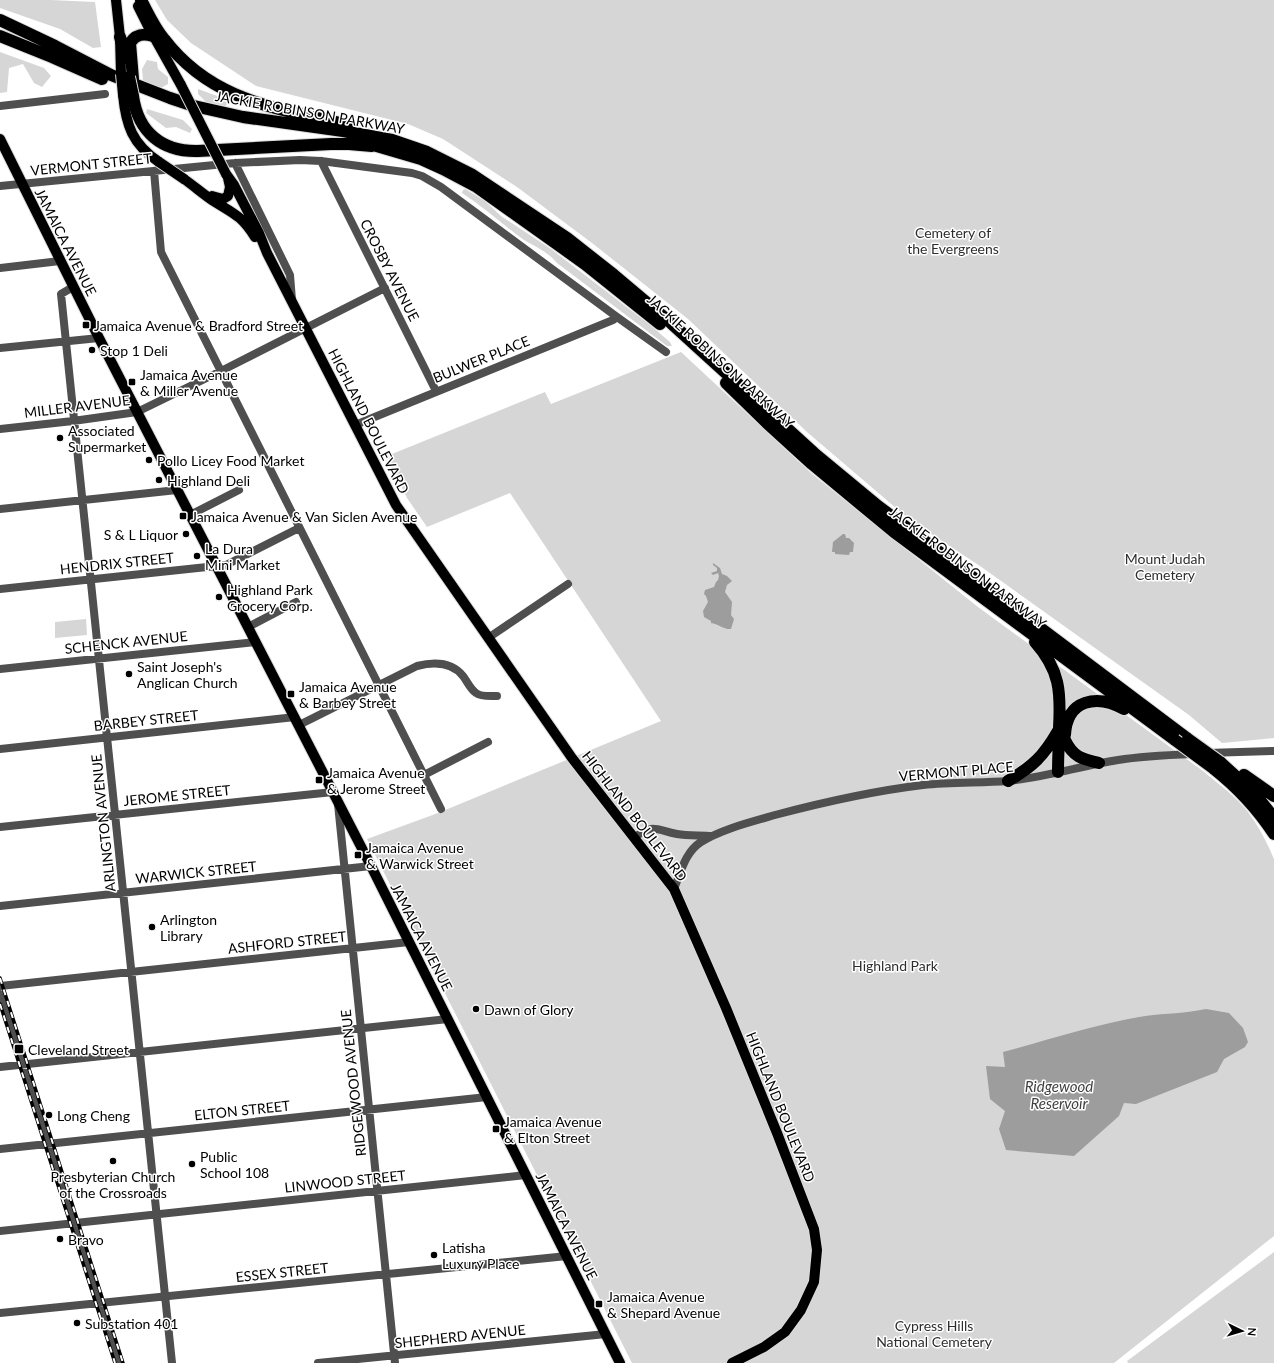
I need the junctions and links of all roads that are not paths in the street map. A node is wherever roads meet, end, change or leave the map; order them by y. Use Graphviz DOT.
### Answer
graph roads {
  1 [pos="116,0"];
  2 [pos="137,0"];
  3 [pos="140,0"];
  4 [pos="0,20"];
  5 [pos="0,28"];
  6 [pos="0,36"];
  7 [pos="33,36"];
  8 [pos="153,36"];
  9 [pos="120,37"];
  10 [pos="126,59"];
  11 [pos="105,94"];
  12 [pos="131,104"];
  13 [pos="0,106"];
  14 [pos="0,139"];
  15 [pos="388,144"];
  16 [pos="321,161"];
  17 [pos="235,163"];
  18 [pos="156,166"];
  19 [pos="227,175"];
  20 [pos="22,184"];
  21 [pos="0,186"];
  22 [pos="200,190"];
  23 [pos="267,253"];
  24 [pos="60,261"];
  25 [pos="0,268"];
  26 [pos="73,287"];
  27 [pos="385,288"];
  28 [pos="292,301"];
  29 [pos="616,317"];
  30 [pos="305,329"];
  31 [pos="99,338"];
  32 [pos="66,341"];
  33 [pos="0,348"];
  34 [pos="666,352"];
  35 [pos="221,371"];
  36 [pos="436,391"];
  37 [pos="137,412"];
  38 [pos="73,421"];
  39 [pos="355,425"];
  40 [pos="0,429"];
  41 [pos="177,490"];
  42 [pos="239,490"];
  43 [pos="82,500"];
  44 [pos="0,509"];
  45 [pos="190,515"];
  46 [pos="299,528"];
  47 [pos="216,566"];
  48 [pos="90,579"];
  49 [pos="568,584"];
  50 [pos="0,589"];
  51 [pos="296,602"];
  52 [pos="1020,624"];
  53 [pos="248,627"];
  54 [pos="488,638"];
  55 [pos="256,642"];
  56 [pos="98,658"];
  57 [pos="0,669"];
  58 [pos="379,685"];
  59 [pos="497,696"];
  60 [pos="297,721"];
  61 [pos="1153,724"];
  62 [pos="1059,728"];
  63 [pos="107,738"];
  64 [pos="1065,740"];
  65 [pos="488,742"];
  66 [pos="0,748"];
  67 [pos="1274,751"];
  68 [pos="1098,763"];
  69 [pos="1216,765"];
  70 [pos="1061,771"];
  71 [pos="424,775"];
  72 [pos="1008,781"];
  73 [pos="335,796"];
  74 [pos="1274,796"];
  75 [pos="441,809"];
  76 [pos="115,815"];
  77 [pos="1274,818"];
  78 [pos="0,827"];
  79 [pos="1274,834"];
  80 [pos="712,836"];
  81 [pos="635,837"];
  82 [pos="371,866"];
  83 [pos="344,869"];
  84 [pos="674,888"];
  85 [pos="123,892"];
  86 [pos="0,906"];
  87 [pos="409,942"];
  88 [pos="352,949"];
  89 [pos="132,972"];
  90 [pos="0,986"];
  91 [pos="0,994"];
  92 [pos="448,1019"];
  93 [pos="360,1029"];
  94 [pos="140,1052"];
  95 [pos="23,1065"];
  96 [pos="0,1067"];
  97 [pos="487,1097"];
  98 [pos="369,1110"];
  99 [pos="148,1133"];
  100 [pos="48,1144"];
  101 [pos="0,1149"];
  102 [pos="526,1175"];
  103 [pos="377,1191"];
  104 [pos="157,1214"];
  105 [pos="73,1223"];
  106 [pos="0,1230"];
  107 [pos="567,1256"];
  108 [pos="386,1275"];
  109 [pos="166,1296"];
  110 [pos="99,1303"];
  111 [pos="0,1313"];
  112 [pos="606,1334"];
  113 [pos="395,1359"];
  114 [pos="118,1363"];
  115 [pos="172,1363"];
  116 [pos="318,1363"];
  117 [pos="620,1363"];
  118 [pos="732,1363"];
  1 -- 9 [label="main road"];
  2 -- 8 [label="main road, HIGHLAND BOULEVARD"];
  3 -- 15 [label="highway"];
  4 -- 7 [label="highway"];
  5 -- 7 [label="highway"];
  6 -- 15 [label="highway, JACKIE ROBINSON PARKWAY"];
  7 -- 15 [label="highway, JACKIE ROBINSON PARKWAY"];
  8 -- 10 [label="highway"];
  8 -- 19 [label="main road, HIGHLAND BOULEVARD, bridge"];
  9 -- 10 [label="highway"];
  10 -- 12 [label="highway, bridge"];
  11 -- 13 [label="street"];
  12 -- 15 [label="highway"];
  12 -- 18 [label="main road, HIGHLAND BOULEVARD"];
  14 -- 20 [label="main road, JAMAICA AVENUE"];
  15 -- 52 [label="highway, JACKIE ROBINSON PARKWAY"];
  15 -- 69 [label="highway, JACKIE ROBINSON PARKWAY, bridge"];
  16 -- 17 [label="street"];
  16 -- 27 [label="street, CROSBY AVENUE"];
  16 -- 29 [label="street"];
  17 -- 18 [label="street, VERMONT STREET"];
  17 -- 28 [label="street, HIGHLAND BOULEVARD"];
  18 -- 20 [label="street, VERMONT STREET"];
  18 -- 22 [label="main road, HIGHLAND BOULEVARD, bridge"];
  18 -- 35 [label="street"];
  19 -- 22 [label="main road"];
  19 -- 23 [label="main road, HIGHLAND BOULEVARD"];
  20 -- 21 [label="street, VERMONT STREET"];
  20 -- 24 [label="main road, JAMAICA AVENUE"];
  22 -- 23 [label="main road, HIGHLAND BOULEVARD"];
  23 -- 28 [label="main road, HIGHLAND BOULEVARD"];
  24 -- 25 [label="street"];
  24 -- 26 [label="main road, JAMAICA AVENUE"];
  26 -- 31 [label="main road, JAMAICA AVENUE"];
  26 -- 32 [label="street, ARLINGTON AVENUE"];
  27 -- 30 [label="street, MILLER AVENUE"];
  27 -- 36 [label="street, CROSBY AVENUE"];
  28 -- 30 [label="main road, HIGHLAND BOULEVARD"];
  29 -- 34 [label="street"];
  29 -- 36 [label="street, BULWER PLACE"];
  30 -- 35 [label="street, MILLER AVENUE"];
  30 -- 39 [label="main road, HIGHLAND BOULEVARD"];
  31 -- 32 [label="street"];
  31 -- 37 [label="main road, JAMAICA AVENUE"];
  32 -- 33 [label="street"];
  32 -- 38 [label="street, ARLINGTON AVENUE"];
  35 -- 37 [label="street, MILLER AVENUE"];
  35 -- 46 [label="street"];
  36 -- 39 [label="street, BULWER PLACE"];
  37 -- 38 [label="street, MILLER AVENUE"];
  37 -- 41 [label="main road, JAMAICA AVENUE"];
  38 -- 40 [label="street, MILLER AVENUE"];
  38 -- 43 [label="street, ARLINGTON AVENUE"];
  39 -- 54 [label="main road, HIGHLAND BOULEVARD"];
  41 -- 43 [label="street"];
  41 -- 45 [label="main road, JAMAICA AVENUE"];
  42 -- 45 [label="street"];
  43 -- 44 [label="street"];
  43 -- 48 [label="street, ARLINGTON AVENUE"];
  45 -- 47 [label="main road, JAMAICA AVENUE"];
  46 -- 47 [label="street, HENDRIX STREET"];
  46 -- 58 [label="street"];
  47 -- 48 [label="street, HENDRIX STREET"];
  47 -- 53 [label="main road, JAMAICA AVENUE"];
  48 -- 50 [label="street, HENDRIX STREET"];
  48 -- 56 [label="street, ARLINGTON AVENUE"];
  49 -- 54 [label="street"];
  51 -- 53 [label="street"];
  52 -- 61 [label="highway, JACKIE ROBINSON PARKWAY"];
  52 -- 62 [label="highway"];
  53 -- 55 [label="main road, JAMAICA AVENUE"];
  54 -- 81 [label="main road, HIGHLAND BOULEVARD"];
  55 -- 56 [label="street, SCHENCK AVENUE"];
  55 -- 60 [label="main road, JAMAICA AVENUE"];
  56 -- 57 [label="street, SCHENCK AVENUE"];
  56 -- 63 [label="street, ARLINGTON AVENUE"];
  58 -- 59 [label="street, BARBEY STREET"];
  58 -- 60 [label="street, BARBEY STREET"];
  58 -- 71 [label="street"];
  60 -- 63 [label="street, BARBEY STREET"];
  60 -- 73 [label="main road, JAMAICA AVENUE"];
  61 -- 64 [label="highway"];
  61 -- 69 [label="highway, JACKIE ROBINSON PARKWAY, bridge"];
  62 -- 70 [label="highway"];
  62 -- 72 [label="highway"];
  63 -- 66 [label="street, BARBEY STREET"];
  63 -- 76 [label="street, ARLINGTON AVENUE"];
  64 -- 68 [label="highway"];
  64 -- 70 [label="highway"];
  65 -- 71 [label="street"];
  67 -- 68 [label="street, VERMONT PLACE"];
  68 -- 70 [label="street, VERMONT PLACE"];
  69 -- 74 [label="highway"];
  69 -- 77 [label="highway, JACKIE ROBINSON PARKWAY"];
  69 -- 79 [label="highway, JACKIE ROBINSON PARKWAY"];
  70 -- 72 [label="street, VERMONT PLACE"];
  71 -- 75 [label="street"];
  72 -- 80 [label="street, VERMONT PLACE"];
  73 -- 76 [label="street, JEROME STREET"];
  73 -- 82 [label="main road, JAMAICA AVENUE"];
  73 -- 83 [label="street, RIDGEWOOD AVENUE"];
  76 -- 78 [label="street, JEROME STREET"];
  76 -- 85 [label="street, ARLINGTON AVENUE"];
  80 -- 81 [label="street"];
  80 -- 84 [label="street, VERMONT PLACE"];
  81 -- 84 [label="main road, HIGHLAND BOULEVARD"];
  82 -- 83 [label="street, WARWICK STREET"];
  82 -- 87 [label="main road, JAMAICA AVENUE"];
  83 -- 85 [label="street, WARWICK STREET"];
  83 -- 88 [label="street, RIDGEWOOD AVENUE"];
  84 -- 118 [label="main road, HIGHLAND BOULEVARD"];
  85 -- 86 [label="street, WARWICK STREET"];
  85 -- 89 [label="street, ARLINGTON AVENUE"];
  87 -- 88 [label="street, ASHFORD STREET"];
  87 -- 92 [label="main road, JAMAICA AVENUE"];
  88 -- 89 [label="street, ASHFORD STREET"];
  88 -- 93 [label="street, RIDGEWOOD AVENUE"];
  89 -- 90 [label="street, ASHFORD STREET"];
  89 -- 94 [label="street, ARLINGTON AVENUE"];
  91 -- 95 [label="street"];
  92 -- 93 [label="street"];
  92 -- 97 [label="main road, JAMAICA AVENUE"];
  93 -- 94 [label="street"];
  93 -- 98 [label="street, RIDGEWOOD AVENUE"];
  94 -- 95 [label="street"];
  94 -- 99 [label="street, ARLINGTON AVENUE"];
  95 -- 96 [label="street"];
  95 -- 100 [label="street"];
  97 -- 98 [label="street, ELTON STREET"];
  97 -- 102 [label="main road, JAMAICA AVENUE"];
  98 -- 99 [label="street, ELTON STREET"];
  98 -- 103 [label="street, RIDGEWOOD AVENUE"];
  99 -- 100 [label="street, ELTON STREET"];
  99 -- 104 [label="street, ARLINGTON AVENUE"];
  100 -- 101 [label="street, ELTON STREET"];
  100 -- 105 [label="street"];
  102 -- 103 [label="street, LINWOOD STREET"];
  102 -- 107 [label="main road, JAMAICA AVENUE"];
  103 -- 104 [label="street, LINWOOD STREET"];
  103 -- 108 [label="street, RIDGEWOOD AVENUE"];
  104 -- 105 [label="street, LINWOOD STREET"];
  104 -- 109 [label="street, ARLINGTON AVENUE"];
  105 -- 106 [label="street, LINWOOD STREET"];
  105 -- 110 [label="street"];
  107 -- 108 [label="street, ESSEX STREET"];
  107 -- 112 [label="main road, JAMAICA AVENUE"];
  108 -- 109 [label="street, ESSEX STREET"];
  108 -- 113 [label="street, RIDGEWOOD AVENUE"];
  109 -- 110 [label="street, ESSEX STREET"];
  109 -- 115 [label="street, ARLINGTON AVENUE"];
  110 -- 111 [label="street, ESSEX STREET"];
  110 -- 114 [label="street"];
  112 -- 113 [label="street, SHEPHERD AVENUE"];
  112 -- 117 [label="main road, JAMAICA AVENUE"];
  113 -- 116 [label="street, SHEPHERD AVENUE"];
}
